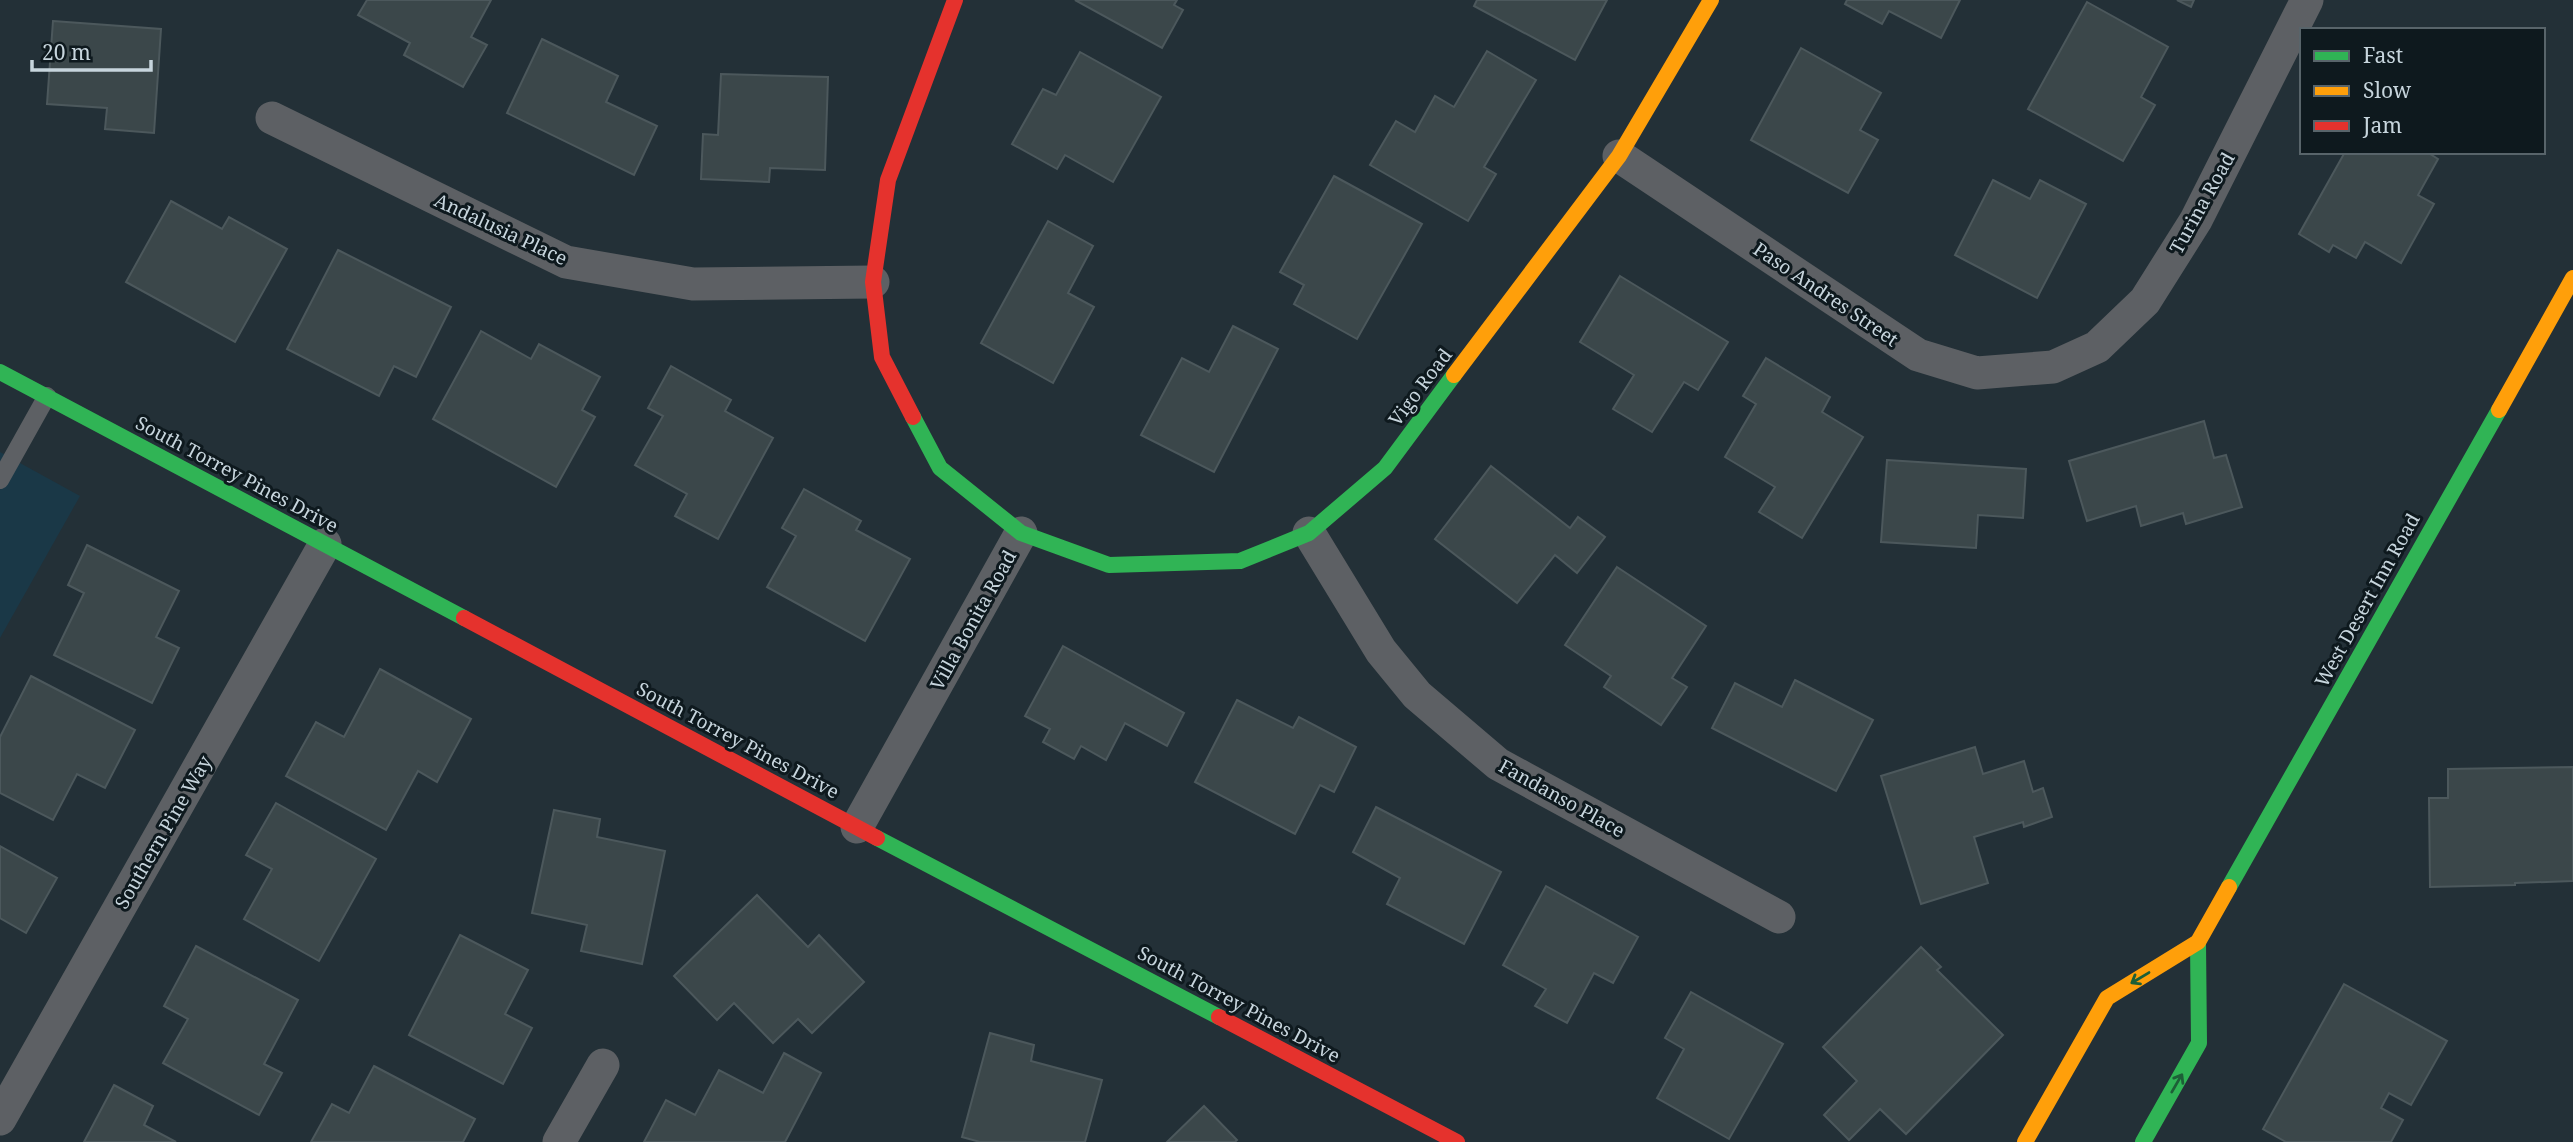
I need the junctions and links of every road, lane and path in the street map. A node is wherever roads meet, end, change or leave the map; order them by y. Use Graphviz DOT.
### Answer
graph roads {
  1 [pos="955,0"];
  2 [pos="1711,0"];
  3 [pos="2307,0"];
  4 [pos="272,118"];
  5 [pos="1619,156"];
  6 [pos="2573,278"];
  7 [pos="873,282"];
  8 [pos="2053,367"];
  9 [pos="0,372"];
  10 [pos="47,396"];
  11 [pos="0,480"];
  12 [pos="1021,533"];
  13 [pos="1310,533"];
  14 [pos="325,544"];
  15 [pos="857,827"];
  16 [pos="1779,917"];
  17 [pos="2198,942"];
  18 [pos="603,1065"];
  19 [pos="0,1119"];
  20 [pos="559,1142"];
  21 [pos="1457,1142"];
  22 [pos="2025,1142"];
  23 [pos="2143,1142"];
  1 -- 7 [label="main road, Villa Bonita Road"];
  2 -- 5 [label="main road, Vigo Road"];
  3 -- 8 [label="street, Turina Road"];
  4 -- 7 [label="street, Andalusia Place"];
  5 -- 8 [label="street, Paso Andres Street"];
  5 -- 13 [label="main road, Vigo Road"];
  6 -- 17 [label="main road, West Desert Inn Road"];
  7 -- 12 [label="main road, Villa Bonita Road"];
  9 -- 10 [label="main road, South Torrey Pines Drive"];
  10 -- 11 [label="lane"];
  10 -- 14 [label="main road, South Torrey Pines Drive"];
  12 -- 13 [label="main road, Vigo Road"];
  12 -- 15 [label="street, Villa Bonita Road"];
  13 -- 16 [label="street, Fandanso Place"];
  14 -- 15 [label="main road, South Torrey Pines Drive"];
  14 -- 19 [label="street, Southern Pine Way"];
  15 -- 21 [label="main road, South Torrey Pines Drive"];
  17 -- 22 [label="main road, West Desert Inn Road, one-way"];
  23 -- 17 [label="main road, one-way"];
  18 -- 20 [label="street"];
}
